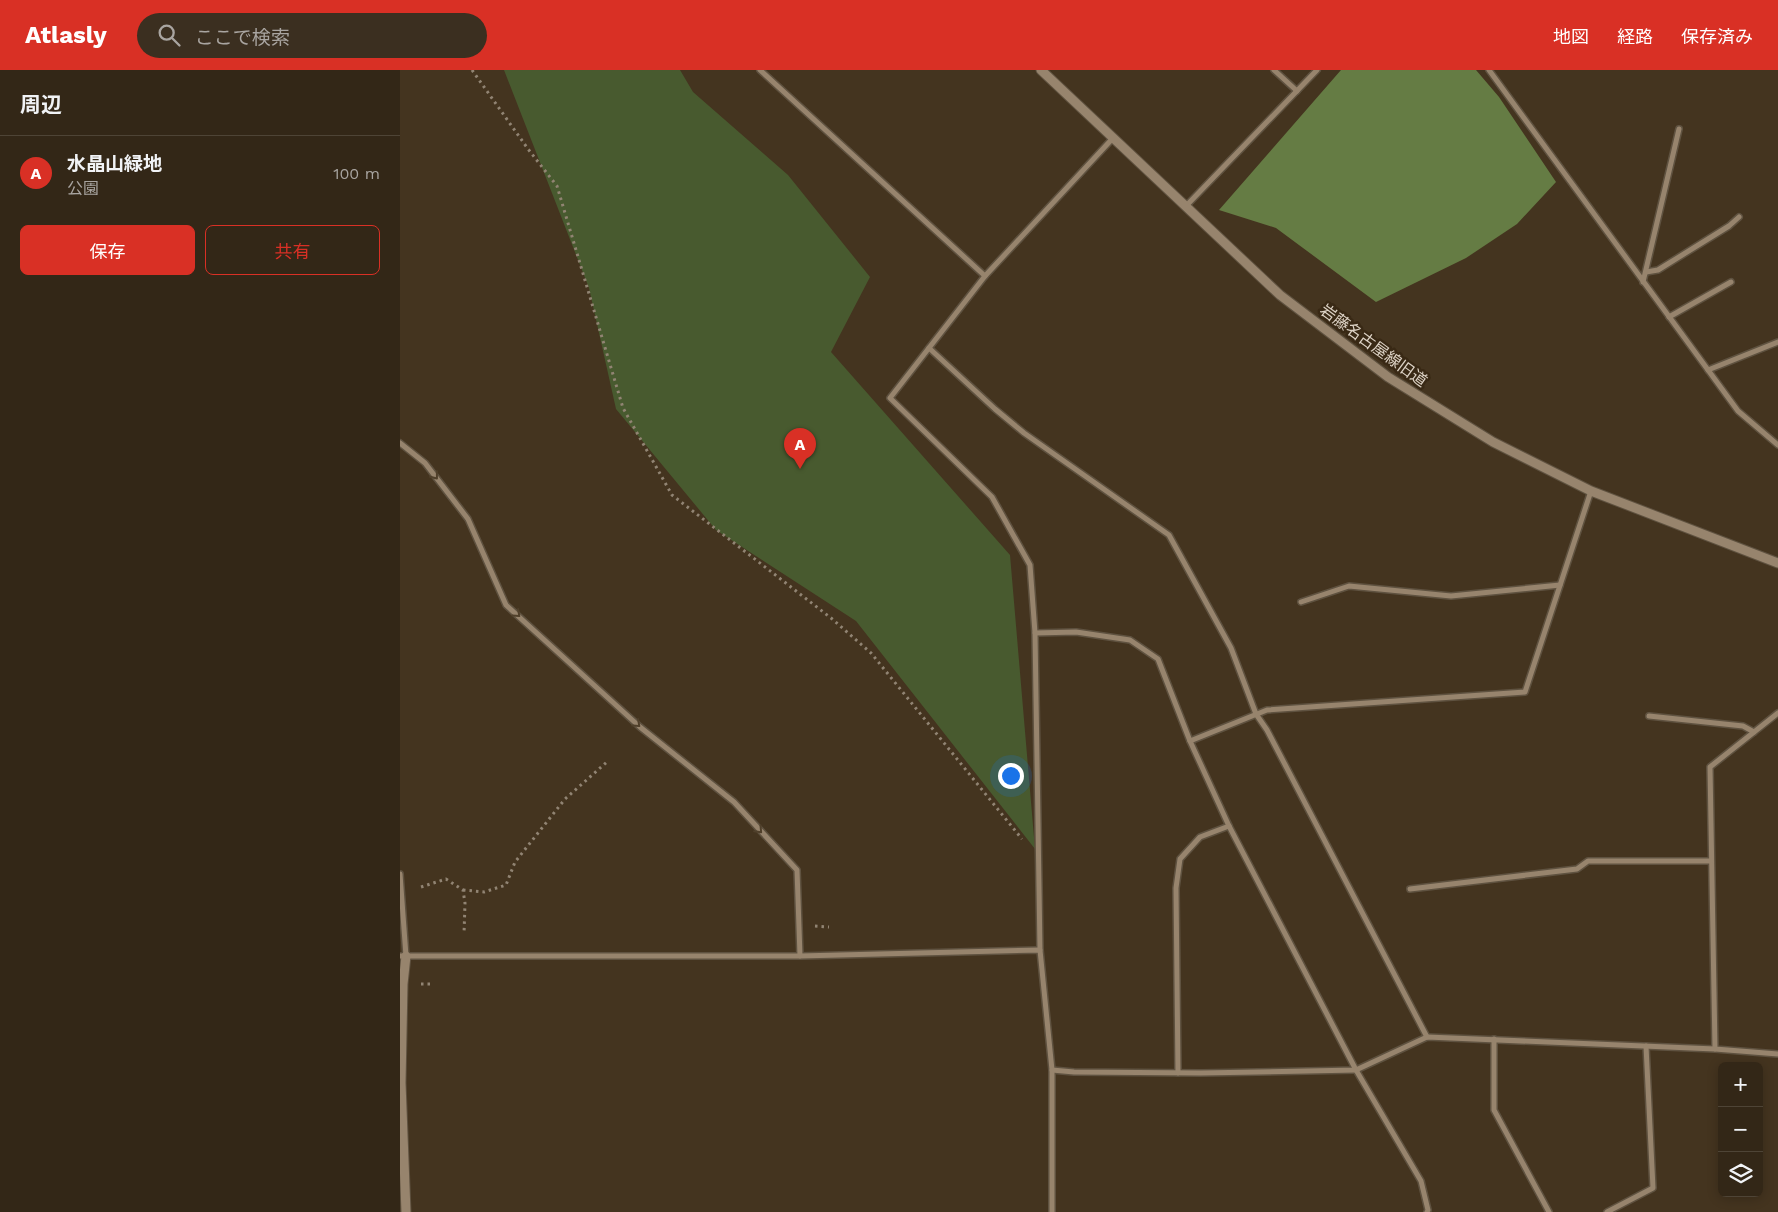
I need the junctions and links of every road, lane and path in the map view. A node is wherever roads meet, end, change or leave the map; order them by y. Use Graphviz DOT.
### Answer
graph roads {
  1 [pos="472,70"];
  2 [pos="760,70"];
  3 [pos="1041,70"];
  4 [pos="1274,70"];
  5 [pos="1317,70"];
  6 [pos="1489,70"];
  7 [pos="1297,91"];
  8 [pos="1679,129"];
  9 [pos="1113,138"];
  10 [pos="1186,206"];
  11 [pos="1739,217"];
  12 [pos="1646,272"];
  13 [pos="985,276"];
  14 [pos="1643,282"];
  15 [pos="1731,282"];
  16 [pos="1669,317"];
  17 [pos="1778,342"];
  18 [pos="929,348"];
  19 [pos="1708,370"];
  20 [pos="400,442"];
  21 [pos="1778,445"];
  22 [pos="1591,491"];
  23 [pos="1778,563"];
  24 [pos="1560,585"];
  25 [pos="1301,602"];
  26 [pos="1035,633"];
  27 [pos="1778,713"];
  28 [pos="1256,714"];
  29 [pos="1649,716"];
  30 [pos="1754,732"];
  31 [pos="1190,741"];
  32 [pos="608,761"];
  33 [pos="1229,826"];
  34 [pos="1038,859"];
  35 [pos="1711,861"];
  36 [pos="400,874"];
  37 [pos="421,887"];
  38 [pos="1410,889"];
  39 [pos="463,890"];
  40 [pos="464,934"];
  41 [pos="1040,950"];
  42 [pos="403,956"];
  43 [pos="800,956"];
  44 [pos="1427,1037"];
  45 [pos="1494,1040"];
  46 [pos="1646,1046"];
  47 [pos="1715,1049"];
  48 [pos="1778,1054"];
  49 [pos="1052,1070"];
  50 [pos="1356,1070"];
  51 [pos="1178,1073"];
  52 [pos="406,1212"];
  53 [pos="1052,1212"];
  54 [pos="1427,1212"];
  55 [pos="1549,1212"];
  56 [pos="1607,1212"];
  1 -- 34 [label="path"];
  2 -- 13 [label="street"];
  3 -- 9 [label="street, 岩藤名古屋線旧道"];
  4 -- 7 [label="street"];
  5 -- 7 [label="street"];
  6 -- 14 [label="street"];
  7 -- 10 [label="street"];
  8 -- 12 [label="street"];
  9 -- 10 [label="street, 岩藤名古屋線旧道"];
  9 -- 13 [label="street"];
  10 -- 22 [label="street, 岩藤名古屋線旧道"];
  11 -- 12 [label="street"];
  12 -- 14 [label="street"];
  13 -- 18 [label="street"];
  14 -- 16 [label="street"];
  15 -- 16 [label="street"];
  16 -- 19 [label="street"];
  17 -- 19 [label="street"];
  18 -- 26 [label="street"];
  18 -- 28 [label="street"];
  19 -- 21 [label="street"];
  20 -- 43 [label="street, one-way"];
  22 -- 23 [label="street, 岩藤名古屋線旧道"];
  22 -- 24 [label="street"];
  24 -- 25 [label="street"];
  24 -- 28 [label="street"];
  26 -- 31 [label="street"];
  26 -- 34 [label="street"];
  27 -- 30 [label="street"];
  28 -- 31 [label="street"];
  28 -- 44 [label="street"];
  29 -- 30 [label="street"];
  30 -- 35 [label="street"];
  31 -- 33 [label="street"];
  32 -- 39 [label="path"];
  33 -- 50 [label="street"];
  33 -- 51 [label="street"];
  34 -- 41 [label="street"];
  35 -- 38 [label="street"];
  35 -- 47 [label="street"];
  36 -- 42 [label="street"];
  37 -- 39 [label="path"];
  39 -- 40 [label="path"];
  41 -- 43 [label="street"];
  41 -- 49 [label="street"];
  42 -- 43 [label="street"];
  42 -- 52 [label="street"];
  44 -- 45 [label="street"];
  44 -- 50 [label="street"];
  45 -- 46 [label="street"];
  45 -- 55 [label="street"];
  46 -- 47 [label="street"];
  46 -- 56 [label="street"];
  47 -- 48 [label="street"];
  49 -- 51 [label="street"];
  49 -- 53 [label="street"];
  50 -- 51 [label="street"];
  50 -- 54 [label="street"];
}
